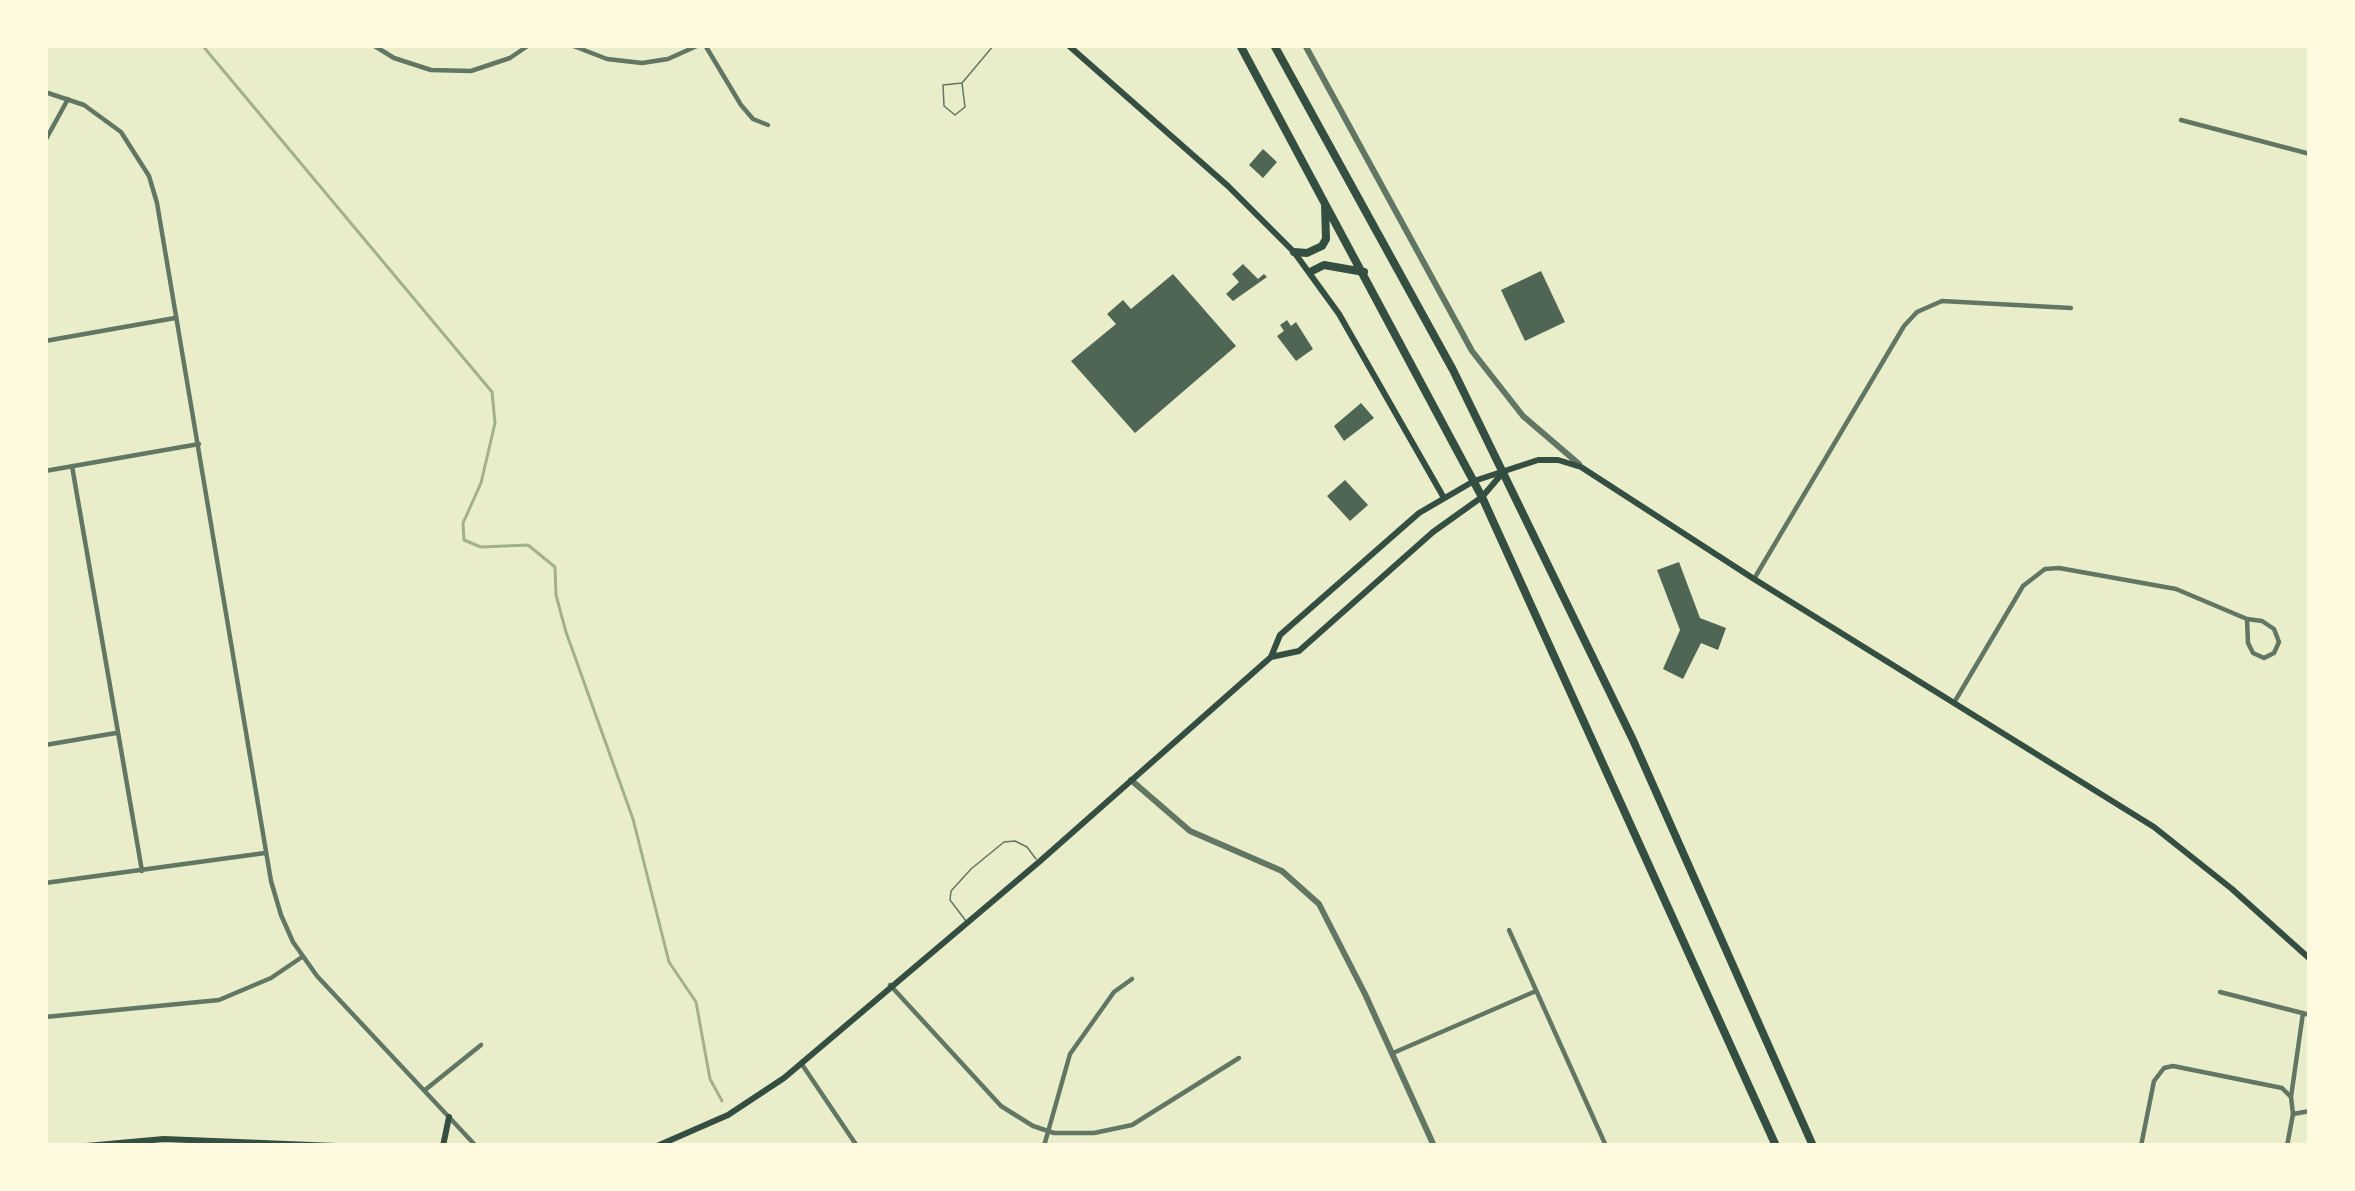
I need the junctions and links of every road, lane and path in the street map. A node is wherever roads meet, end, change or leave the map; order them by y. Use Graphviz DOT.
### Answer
graph roads {
  1 [pos="373,45"];
  2 [pos="529,45"];
  3 [pos="571,45"];
  4 [pos="702,45"];
  5 [pos="994,45"];
  6 [pos="1068,45"];
  7 [pos="1240,45"];
  8 [pos="1274,45"];
  9 [pos="1305,45"];
  10 [pos="962,83"];
  11 [pos="45,92"];
  12 [pos="68,99"];
  13 [pos="2181,120"];
  14 [pos="768,125"];
  15 [pos="45,141"];
  16 [pos="2310,154"];
  17 [pos="1325,203"];
  18 [pos="1294,252"];
  19 [pos="1310,272"];
  20 [pos="1364,272"];
  21 [pos="2072,308"];
  22 [pos="177,318"];
  23 [pos="45,341"];
  24 [pos="200,444"];
  25 [pos="72,466"];
  26 [pos="1582,467"];
  27 [pos="45,471"];
  28 [pos="1502,473"];
  29 [pos="1474,482"];
  30 [pos="1482,497"];
  31 [pos="1444,498"];
  32 [pos="1754,580"];
  33 [pos="2247,619"];
  34 [pos="1271,657"];
  35 [pos="1955,701"];
  36 [pos="118,733"];
  37 [pos="45,745"];
  38 [pos="1131,780"];
  39 [pos="266,853"];
  40 [pos="1039,862"];
  41 [pos="142,871"];
  42 [pos="45,883"];
  43 [pos="966,921"];
  44 [pos="1509,930"];
  45 [pos="302,957"];
  46 [pos="2310,959"];
  47 [pos="1132,979"];
  48 [pos="890,986"];
  49 [pos="1537,991"];
  50 [pos="2220,992"];
  51 [pos="2307,1014"];
  52 [pos="45,1017"];
  53 [pos="481,1045"];
  54 [pos="1393,1053"];
  55 [pos="1239,1058"];
  56 [pos="801,1064"];
  57 [pos="424,1090"];
  58 [pos="2291,1097"];
  59 [pos="2310,1111"];
  60 [pos="2293,1114"];
  61 [pos="449,1117"];
  62 [pos="1047,1131"];
  63 [pos="86,1146"];
  64 [pos="336,1146"];
  65 [pos="443,1146"];
  66 [pos="476,1146"];
  67 [pos="657,1146"];
  68 [pos="857,1146"];
  69 [pos="1044,1146"];
  70 [pos="1434,1146"];
  71 [pos="1606,1146"];
  72 [pos="1776,1146"];
  73 [pos="1814,1146"];
  74 [pos="2141,1146"];
  75 [pos="2287,1146"];
  1 -- 2 [label="street"];
  3 -- 4 [label="street"];
  4 -- 14 [label="street"];
  5 -- 10 [label="lane"];
  6 -- 18 [label="main road"];
  7 -- 17 [label="highway"];
  8 -- 28 [label="highway"];
  9 -- 26 [label="street"];
  10 -- 10 [label="lane"];
  11 -- 12 [label="street"];
  12 -- 15 [label="street"];
  12 -- 22 [label="street"];
  13 -- 16 [label="street"];
  17 -- 18 [label="highway"];
  17 -- 20 [label="highway"];
  18 -- 19 [label="main road"];
  19 -- 20 [label="highway"];
  19 -- 31 [label="main road"];
  20 -- 29 [label="highway"];
  21 -- 32 [label="street"];
  22 -- 23 [label="street"];
  22 -- 24 [label="street"];
  24 -- 25 [label="street"];
  24 -- 39 [label="street"];
  25 -- 27 [label="street"];
  25 -- 36 [label="street"];
  26 -- 28 [label="main road"];
  26 -- 32 [label="main road"];
  28 -- 29 [label="main road"];
  28 -- 30 [label="main road"];
  28 -- 73 [label="highway"];
  29 -- 30 [label="highway"];
  29 -- 31 [label="main road"];
  30 -- 34 [label="main road"];
  30 -- 72 [label="highway"];
  31 -- 34 [label="main road"];
  32 -- 35 [label="main road"];
  33 -- 33 [label="street"];
  33 -- 35 [label="street"];
  34 -- 38 [label="main road"];
  35 -- 46 [label="main road"];
  36 -- 37 [label="street"];
  36 -- 41 [label="street"];
  38 -- 40 [label="main road"];
  38 -- 54 [label="street"];
  39 -- 41 [label="street"];
  39 -- 45 [label="street"];
  40 -- 43 [label="main road"];
  40 -- 43 [label="lane"];
  41 -- 42 [label="street"];
  43 -- 48 [label="main road"];
  44 -- 49 [label="street"];
  45 -- 52 [label="street"];
  45 -- 57 [label="street"];
  47 -- 62 [label="street"];
  48 -- 56 [label="main road"];
  48 -- 62 [label="street"];
  49 -- 54 [label="street"];
  49 -- 71 [label="street"];
  50 -- 51 [label="street"];
  51 -- 58 [label="street"];
  53 -- 57 [label="street"];
  54 -- 70 [label="street"];
  55 -- 62 [label="street"];
  56 -- 67 [label="main road"];
  56 -- 68 [label="street"];
  57 -- 61 [label="street"];
  58 -- 60 [label="street"];
  58 -- 74 [label="street"];
  59 -- 60 [label="street"];
  60 -- 75 [label="street"];
  61 -- 65 [label="main road"];
  61 -- 66 [label="street"];
  62 -- 69 [label="street"];
  63 -- 64 [label="main road"];
}
